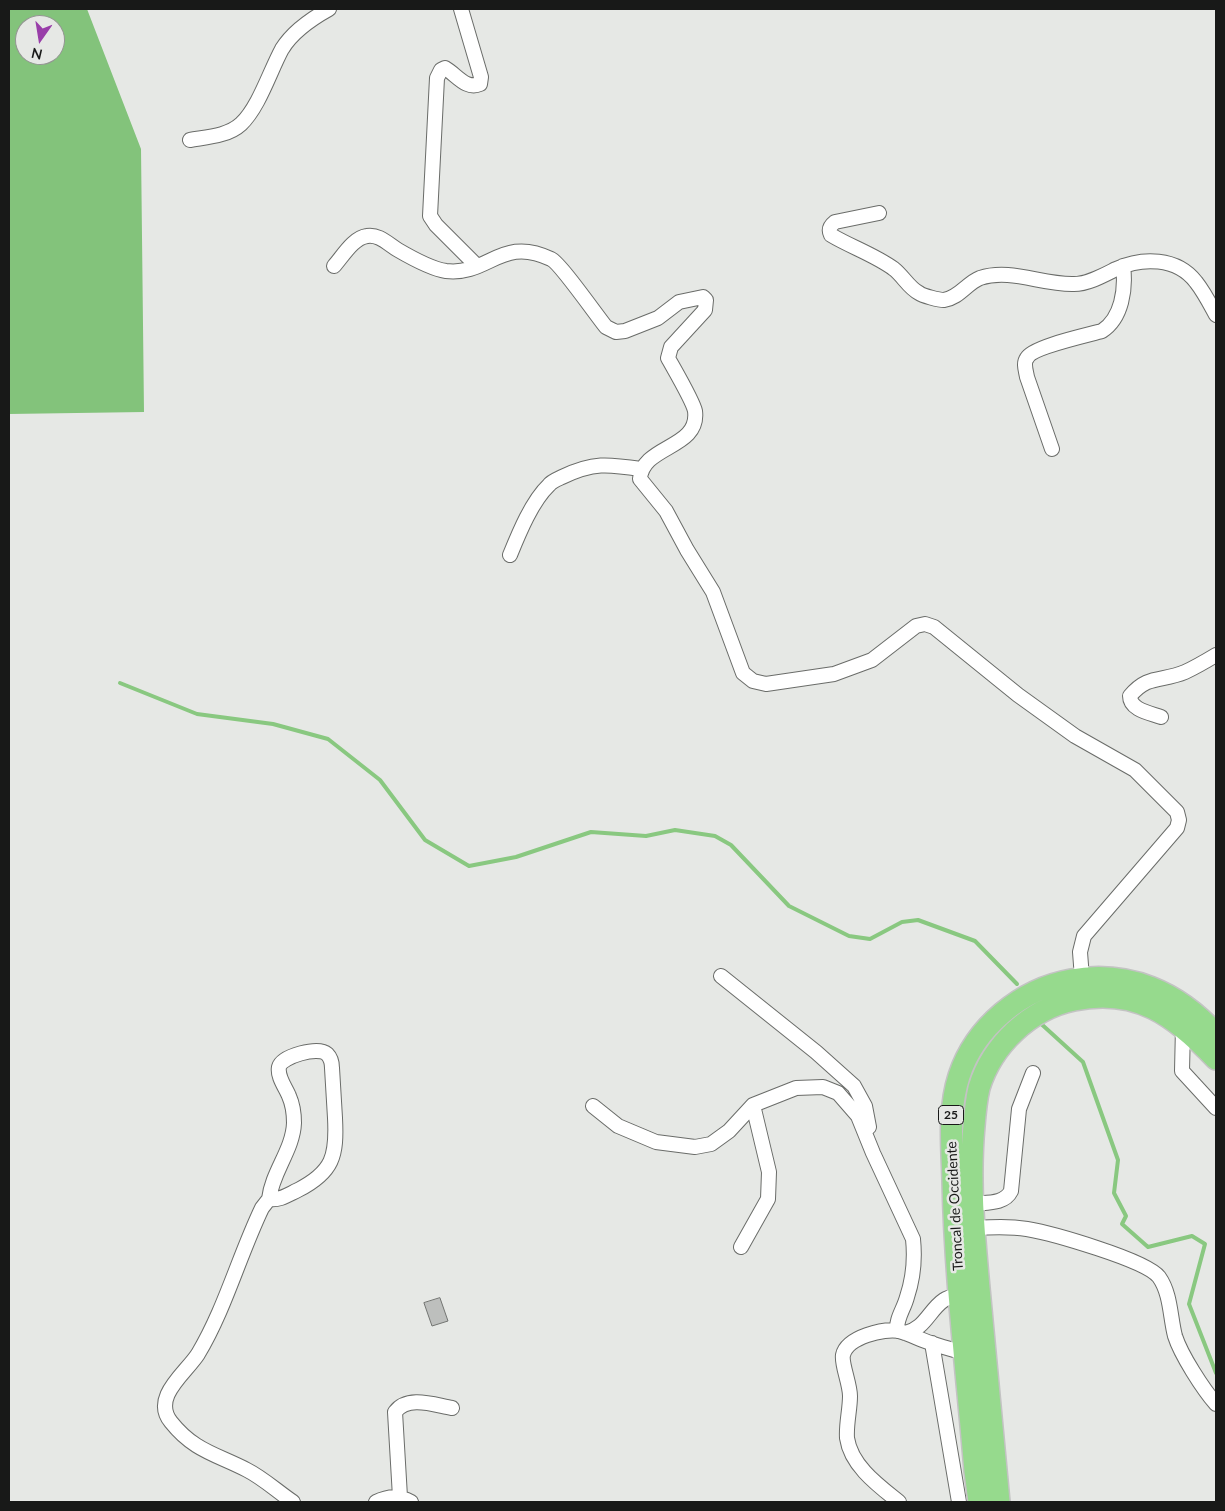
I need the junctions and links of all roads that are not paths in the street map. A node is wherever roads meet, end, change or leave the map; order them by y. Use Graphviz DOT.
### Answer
graph roads {
  1 [pos="329,9"];
  2 [pos="461,9"];
  3 [pos="190,140"];
  4 [pos="879,213"];
  5 [pos="334,266"];
  6 [pos="477,266"];
  7 [pos="1123,266"];
  8 [pos="1216,315"];
  9 [pos="1052,449"];
  10 [pos="641,469"];
  11 [pos="510,555"];
  12 [pos="1216,656"];
  13 [pos="1161,717"];
  14 [pos="721,976"];
  15 [pos="1082,978"];
  16 [pos="1183,1027"];
  17 [pos="1216,1034"];
  18 [pos="1216,1059"];
  19 [pos="1033,1073"];
  20 [pos="753,1105"];
  21 [pos="593,1106"];
  22 [pos="1216,1108"];
  23 [pos="873,1152"];
  24 [pos="269,1199"];
  25 [pos="972,1204"];
  26 [pos="974,1228"];
  27 [pos="741,1246"];
  28 [pos="960,1295"];
  29 [pos="901,1332"];
  30 [pos="932,1344"];
  31 [pos="965,1353"];
  32 [pos="1216,1404"];
  33 [pos="452,1408"];
  34 [pos="405,1500"];
  35 [pos="294,1502"];
  36 [pos="376,1502"];
  37 [pos="899,1502"];
  38 [pos="959,1502"];
  39 [pos="979,1502"];
  40 [pos="999,1502"];
  1 -- 3 [label="street"];
  2 -- 6 [label="street"];
  4 -- 7 [label="street"];
  5 -- 6 [label="street"];
  6 -- 10 [label="street"];
  7 -- 8 [label="street"];
  7 -- 9 [label="street"];
  10 -- 11 [label="street"];
  10 -- 15 [label="street"];
  12 -- 13 [label="street"];
  14 -- 23 [label="street"];
  15 -- 17 [label="highway, Troncal de Occidente / 25"];
  15 -- 28 [label="highway, Troncal de Occidente / 25"];
  16 -- 18 [label="highway, Troncal de Occidente / 25"];
  16 -- 22 [label="street"];
  16 -- 25 [label="highway, Troncal de Occidente / 25"];
  19 -- 25 [label="street"];
  20 -- 21 [label="street"];
  20 -- 23 [label="street"];
  20 -- 27 [label="street"];
  23 -- 29 [label="street"];
  24 -- 24 [label="street"];
  24 -- 35 [label="street"];
  25 -- 26 [label="highway, Troncal de Occidente / 25"];
  26 -- 32 [label="street"];
  26 -- 40 [label="highway, Troncal de Occidente / 25"];
  28 -- 29 [label="street"];
  28 -- 31 [label="highway, Troncal de Occidente / 25"];
  29 -- 30 [label="street"];
  29 -- 37 [label="street"];
  30 -- 31 [label="street"];
  30 -- 38 [label="street"];
  31 -- 39 [label="highway, Troncal de Occidente / 25"];
  33 -- 34 [label="street"];
  34 -- 36 [label="street"];
}
